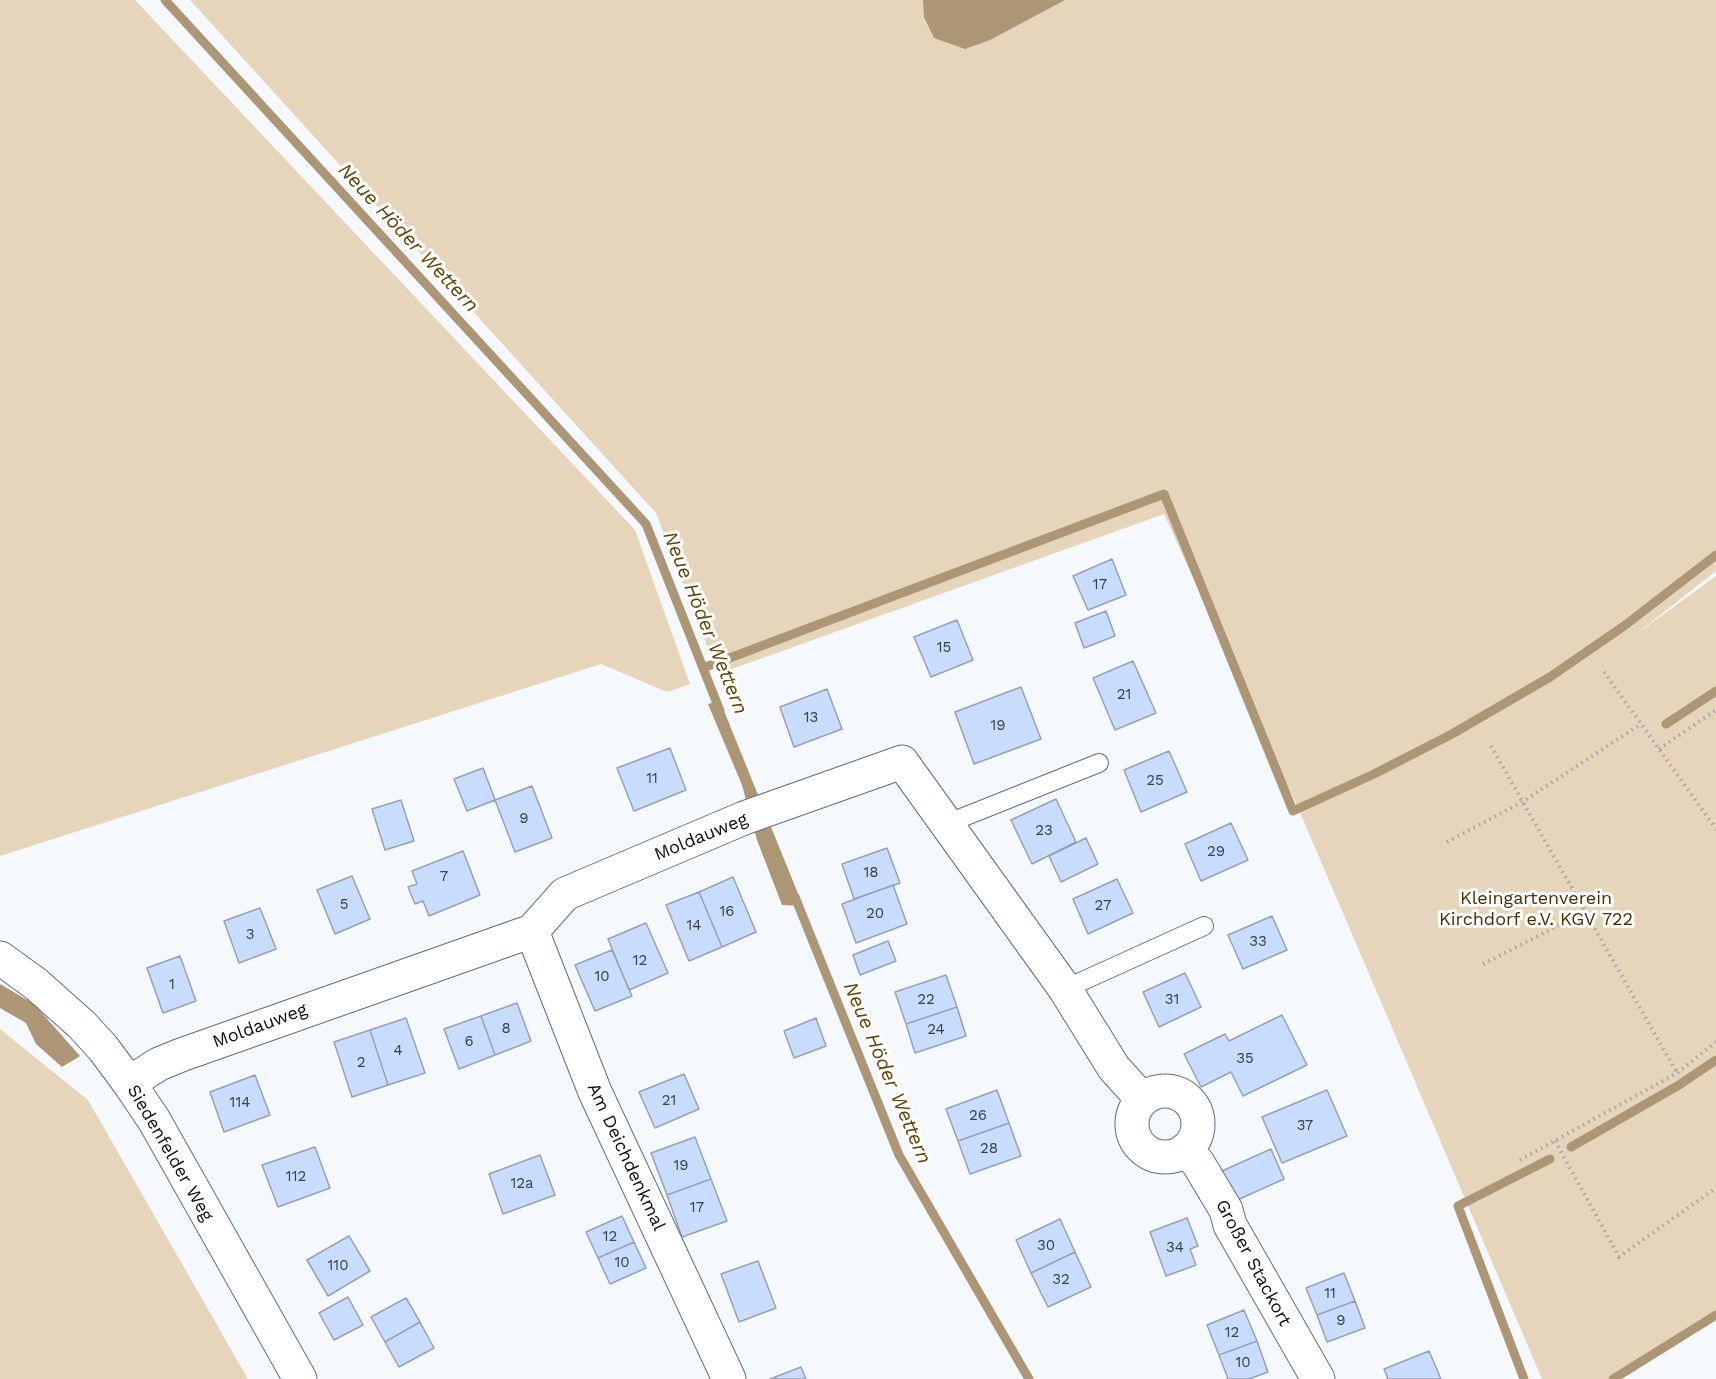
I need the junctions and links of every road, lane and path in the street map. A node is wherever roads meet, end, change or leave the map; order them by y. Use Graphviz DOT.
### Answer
graph roads {
  1 [pos="1604,672"];
  2 [pos="1716,710"];
  3 [pos="1641,724"];
  4 [pos="1491,746"];
  5 [pos="1659,749"];
  6 [pos="1099,763"];
  7 [pos="1522,802"];
  8 [pos="946,824"];
  9 [pos="1716,829"];
  10 [pos="1447,842"];
  11 [pos="1585,912"];
  12 [pos="1204,926"];
  13 [pos="532,931"];
  14 [pos="0,958"];
  15 [pos="1483,964"];
  16 [pos="1065,989"];
  17 [pos="1716,1042"];
  18 [pos="1677,1073"];
  19 [pos="129,1083"];
  20 [pos="1142,1100"];
  21 [pos="1555,1141"];
  22 [pos="1185,1150"];
  23 [pos="1520,1160"];
  24 [pos="1716,1188"];
  25 [pos="300,1379"];
  26 [pos="729,1379"];
  27 [pos="1318,1379"];
  1 -- 3 [label="path"];
  2 -- 5 [label="path"];
  3 -- 5 [label="path"];
  3 -- 7 [label="path"];
  4 -- 7 [label="path"];
  5 -- 9 [label="path"];
  6 -- 8 [label="lane"];
  7 -- 10 [label="path"];
  7 -- 11 [label="path"];
  8 -- 13 [label="street, Moldauweg"];
  8 -- 16 [label="street, Moldauweg"];
  11 -- 15 [label="path"];
  11 -- 18 [label="path"];
  12 -- 16 [label="lane"];
  13 -- 19 [label="street, Moldauweg"];
  13 -- 26 [label="street, Am Deichdenkmal"];
  14 -- 19 [label="street, Siedenfelder Weg"];
  16 -- 20 [label="street, Moldauweg"];
  17 -- 18 [label="path"];
  18 -- 21 [label="path"];
  19 -- 25 [label="street, Siedenfelder Weg"];
  20 -- 22 [label="street"];
  20 -- 22 [label="street"];
  21 -- 23 [label="path"];
  21 -- 24 [label="path"];
  22 -- 27 [label="street, Großer Stackort"];
}
